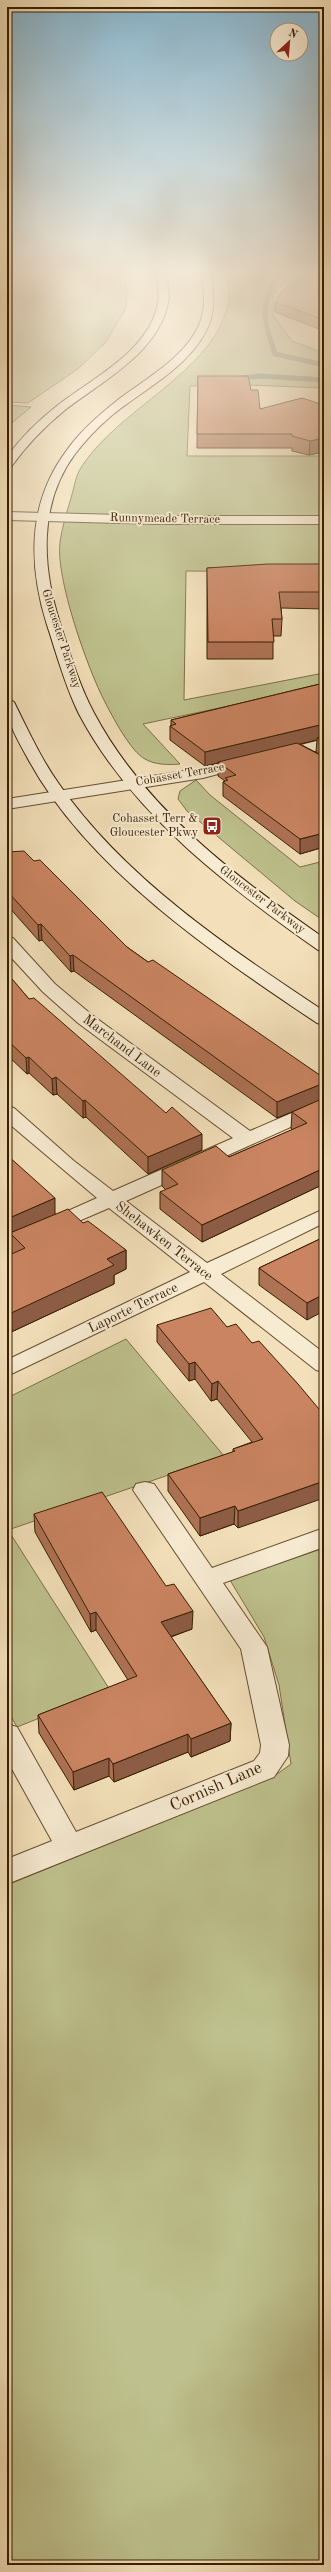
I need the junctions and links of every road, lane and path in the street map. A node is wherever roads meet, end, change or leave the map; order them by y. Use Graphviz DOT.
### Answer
graph roads {
  1 [pos="83,393"];
  2 [pos="135,393"];
  3 [pos="7,464"];
  4 [pos="7,516"];
  5 [pos="40,516"];
  6 [pos="324,520"];
  7 [pos="7,702"];
  8 [pos="324,744"];
  9 [pos="300,750"];
  10 [pos="318,762"];
  11 [pos="135,783"];
  12 [pos="59,796"];
  13 [pos="7,804"];
  14 [pos="7,942"];
  15 [pos="324,946"];
  16 [pos="324,1019"];
  17 [pos="324,1105"];
  18 [pos="7,1112"];
  19 [pos="248,1139"];
  20 [pos="111,1200"];
  21 [pos="324,1215"];
  22 [pos="7,1246"];
  23 [pos="206,1274"];
  24 [pos="319,1355"];
  25 [pos="7,1368"];
  26 [pos="145,1490"];
  27 [pos="324,1537"];
  28 [pos="208,1579"];
  29 [pos="7,1735"];
  30 [pos="70,1847"];
  31 [pos="7,1872"];
  1 -- 3 [label="main road"];
  2 -- 5 [label="main road, Gloucester Parkway"];
  4 -- 5 [label="main road, Runnymeade Terrace"];
  5 -- 6 [label="main road, Runnymeade Terrace"];
  5 -- 11 [label="main road, Gloucester Parkway"];
  7 -- 12 [label="main road"];
  8 -- 9 [label="main road, Cohasset Terrace"];
  9 -- 10 [label="main road"];
  9 -- 11 [label="main road, Cohasset Terrace"];
  11 -- 12 [label="main road, Cohasset Terrace"];
  11 -- 15 [label="main road, Gloucester Parkway"];
  12 -- 13 [label="main road, Cohasset Terrace"];
  12 -- 16 [label="main road"];
  14 -- 19 [label="main road, Marchand Lane"];
  17 -- 19 [label="main road"];
  18 -- 20 [label="main road, Shehawken Terrace"];
  19 -- 20 [label="main road"];
  20 -- 22 [label="main road"];
  20 -- 23 [label="main road, Shehawken Terrace"];
  21 -- 23 [label="main road, Laporte Terrace"];
  23 -- 24 [label="main road, Shehawken Terrace"];
  23 -- 25 [label="main road, Laporte Terrace"];
  26 -- 28 [label="main road, Cornish Lane"];
  27 -- 28 [label="main road"];
  28 -- 30 [label="main road, Cornish Lane"];
  29 -- 30 [label="main road"];
  30 -- 31 [label="main road, Cornish Lane"];
}
